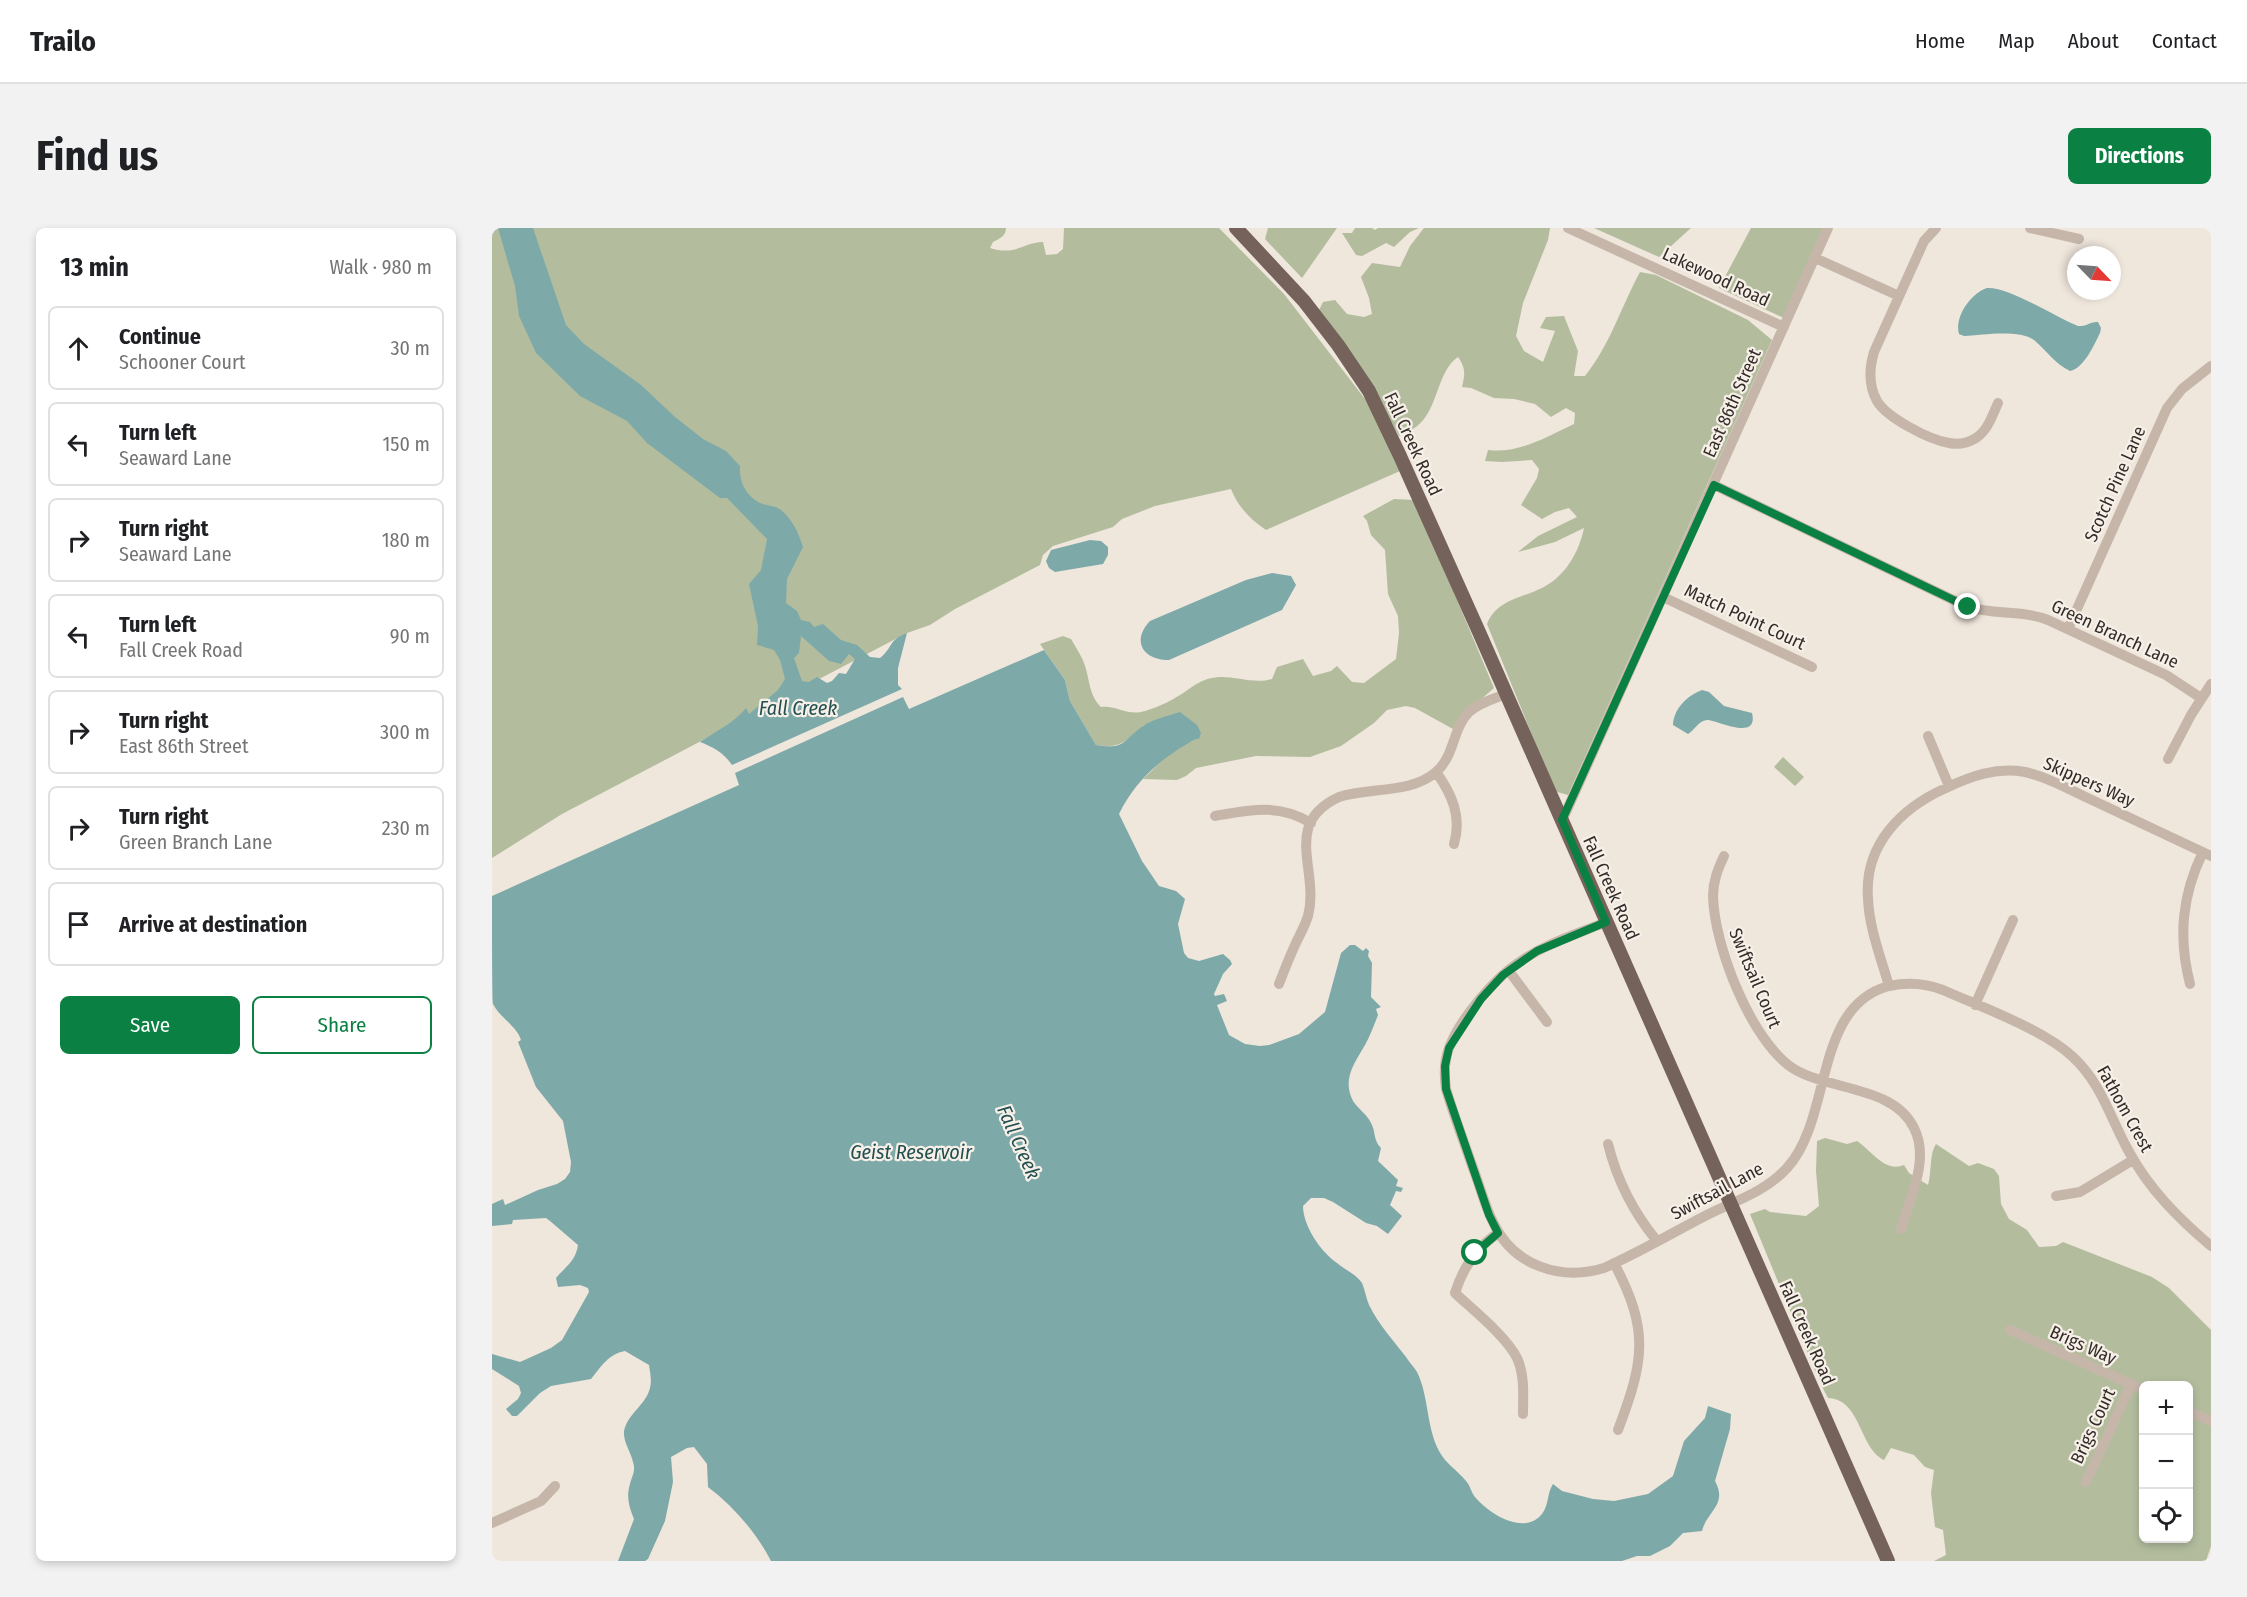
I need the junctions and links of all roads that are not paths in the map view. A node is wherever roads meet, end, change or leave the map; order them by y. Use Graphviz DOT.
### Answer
graph roads {
  1 [pos="1236,228"];
  2 [pos="1568,228"];
  3 [pos="1828,228"];
  4 [pos="1936,228"];
  5 [pos="2031,228"];
  6 [pos="2079,239"];
  7 [pos="1815,258"];
  8 [pos="1899,296"];
  9 [pos="1784,327"];
  10 [pos="2211,366"];
  11 [pos="1998,403"];
  12 [pos="1714,485"];
  13 [pos="1663,597"];
  14 [pos="2068,629"];
  15 [pos="1812,667"];
  16 [pos="2211,684"];
  17 [pos="1506,694"];
  18 [pos="2201,698"];
  19 [pos="1928,736"];
  20 [pos="2168,759"];
  21 [pos="1436,772"];
  22 [pos="1949,786"];
  23 [pos="1215,816"];
  24 [pos="1562,820"];
  25 [pos="1311,823"];
  26 [pos="1454,844"];
  27 [pos="2207,854"];
  28 [pos="1724,856"];
  29 [pos="2013,920"];
  30 [pos="1606,922"];
  31 [pos="1509,971"];
  32 [pos="1279,984"];
  33 [pos="2190,984"];
  34 [pos="1890,986"];
  35 [pos="1975,1005"];
  36 [pos="1547,1022"];
  37 [pos="1824,1082"];
  38 [pos="1608,1144"];
  39 [pos="2133,1160"];
  40 [pos="2056,1196"];
  41 [pos="1731,1204"];
  42 [pos="1901,1229"];
  43 [pos="1498,1233"];
  44 [pos="1657,1241"];
  45 [pos="2211,1246"];
  46 [pos="1614,1263"];
  47 [pos="2010,1330"];
  48 [pos="2130,1384"];
  49 [pos="2139,1388"];
  50 [pos="2193,1413"];
  51 [pos="1523,1414"];
  52 [pos="2211,1421"];
  53 [pos="1618,1430"];
  54 [pos="2086,1482"];
  55 [pos="555,1486"];
  56 [pos="492,1523"];
  57 [pos="1888,1561"];
  1 -- 17 [label="main road, Fall Creek Road"];
  2 -- 9 [label="street, Lakewood Road"];
  3 -- 7 [label="street, East 86th Street"];
  4 -- 8 [label="street"];
  5 -- 6 [label="street"];
  7 -- 8 [label="street"];
  7 -- 9 [label="street, East 86th Street"];
  8 -- 11 [label="street"];
  9 -- 12 [label="street, East 86th Street"];
  10 -- 14 [label="street, Scotch Pine Lane"];
  12 -- 13 [label="street, East 86th Street"];
  12 -- 14 [label="street, Green Branch Lane"];
  13 -- 15 [label="street, Match Point Court"];
  13 -- 24 [label="street, East 86th Street"];
  14 -- 18 [label="street, Green Branch Lane"];
  16 -- 18 [label="street"];
  17 -- 21 [label="street"];
  17 -- 24 [label="main road, Fall Creek Road"];
  18 -- 20 [label="street"];
  19 -- 22 [label="street"];
  21 -- 25 [label="street"];
  21 -- 26 [label="street"];
  22 -- 27 [label="street, Skippers Way"];
  22 -- 34 [label="street, Skippers Way"];
  23 -- 25 [label="street"];
  24 -- 30 [label="main road, Fall Creek Road"];
  25 -- 32 [label="street"];
  27 -- 33 [label="street"];
  28 -- 37 [label="street, Swiftsail Court"];
  29 -- 35 [label="street"];
  30 -- 31 [label="street"];
  30 -- 41 [label="main road, Fall Creek Road"];
  31 -- 36 [label="street"];
  31 -- 43 [label="street"];
  34 -- 35 [label="street, Fathom Crest"];
  34 -- 37 [label="street, Swiftsail Lane"];
  35 -- 39 [label="street, Fathom Crest"];
  37 -- 41 [label="street, Swiftsail Lane"];
  37 -- 42 [label="street, Swiftsail Court"];
  38 -- 44 [label="street"];
  39 -- 40 [label="street"];
  39 -- 45 [label="street, Fathom Crest"];
  41 -- 44 [label="street, Swiftsail Lane"];
  41 -- 57 [label="main road, Fall Creek Road"];
  43 -- 46 [label="street, Swiftsail Lane"];
  43 -- 51 [label="street"];
  44 -- 46 [label="street, Swiftsail Lane"];
  46 -- 53 [label="street"];
  47 -- 48 [label="street, Brigs Way"];
  48 -- 49 [label="street, Brigs Way"];
  48 -- 54 [label="street, Brigs Court"];
  50 -- 52 [label="street"];
  55 -- 56 [label="street"];
}
